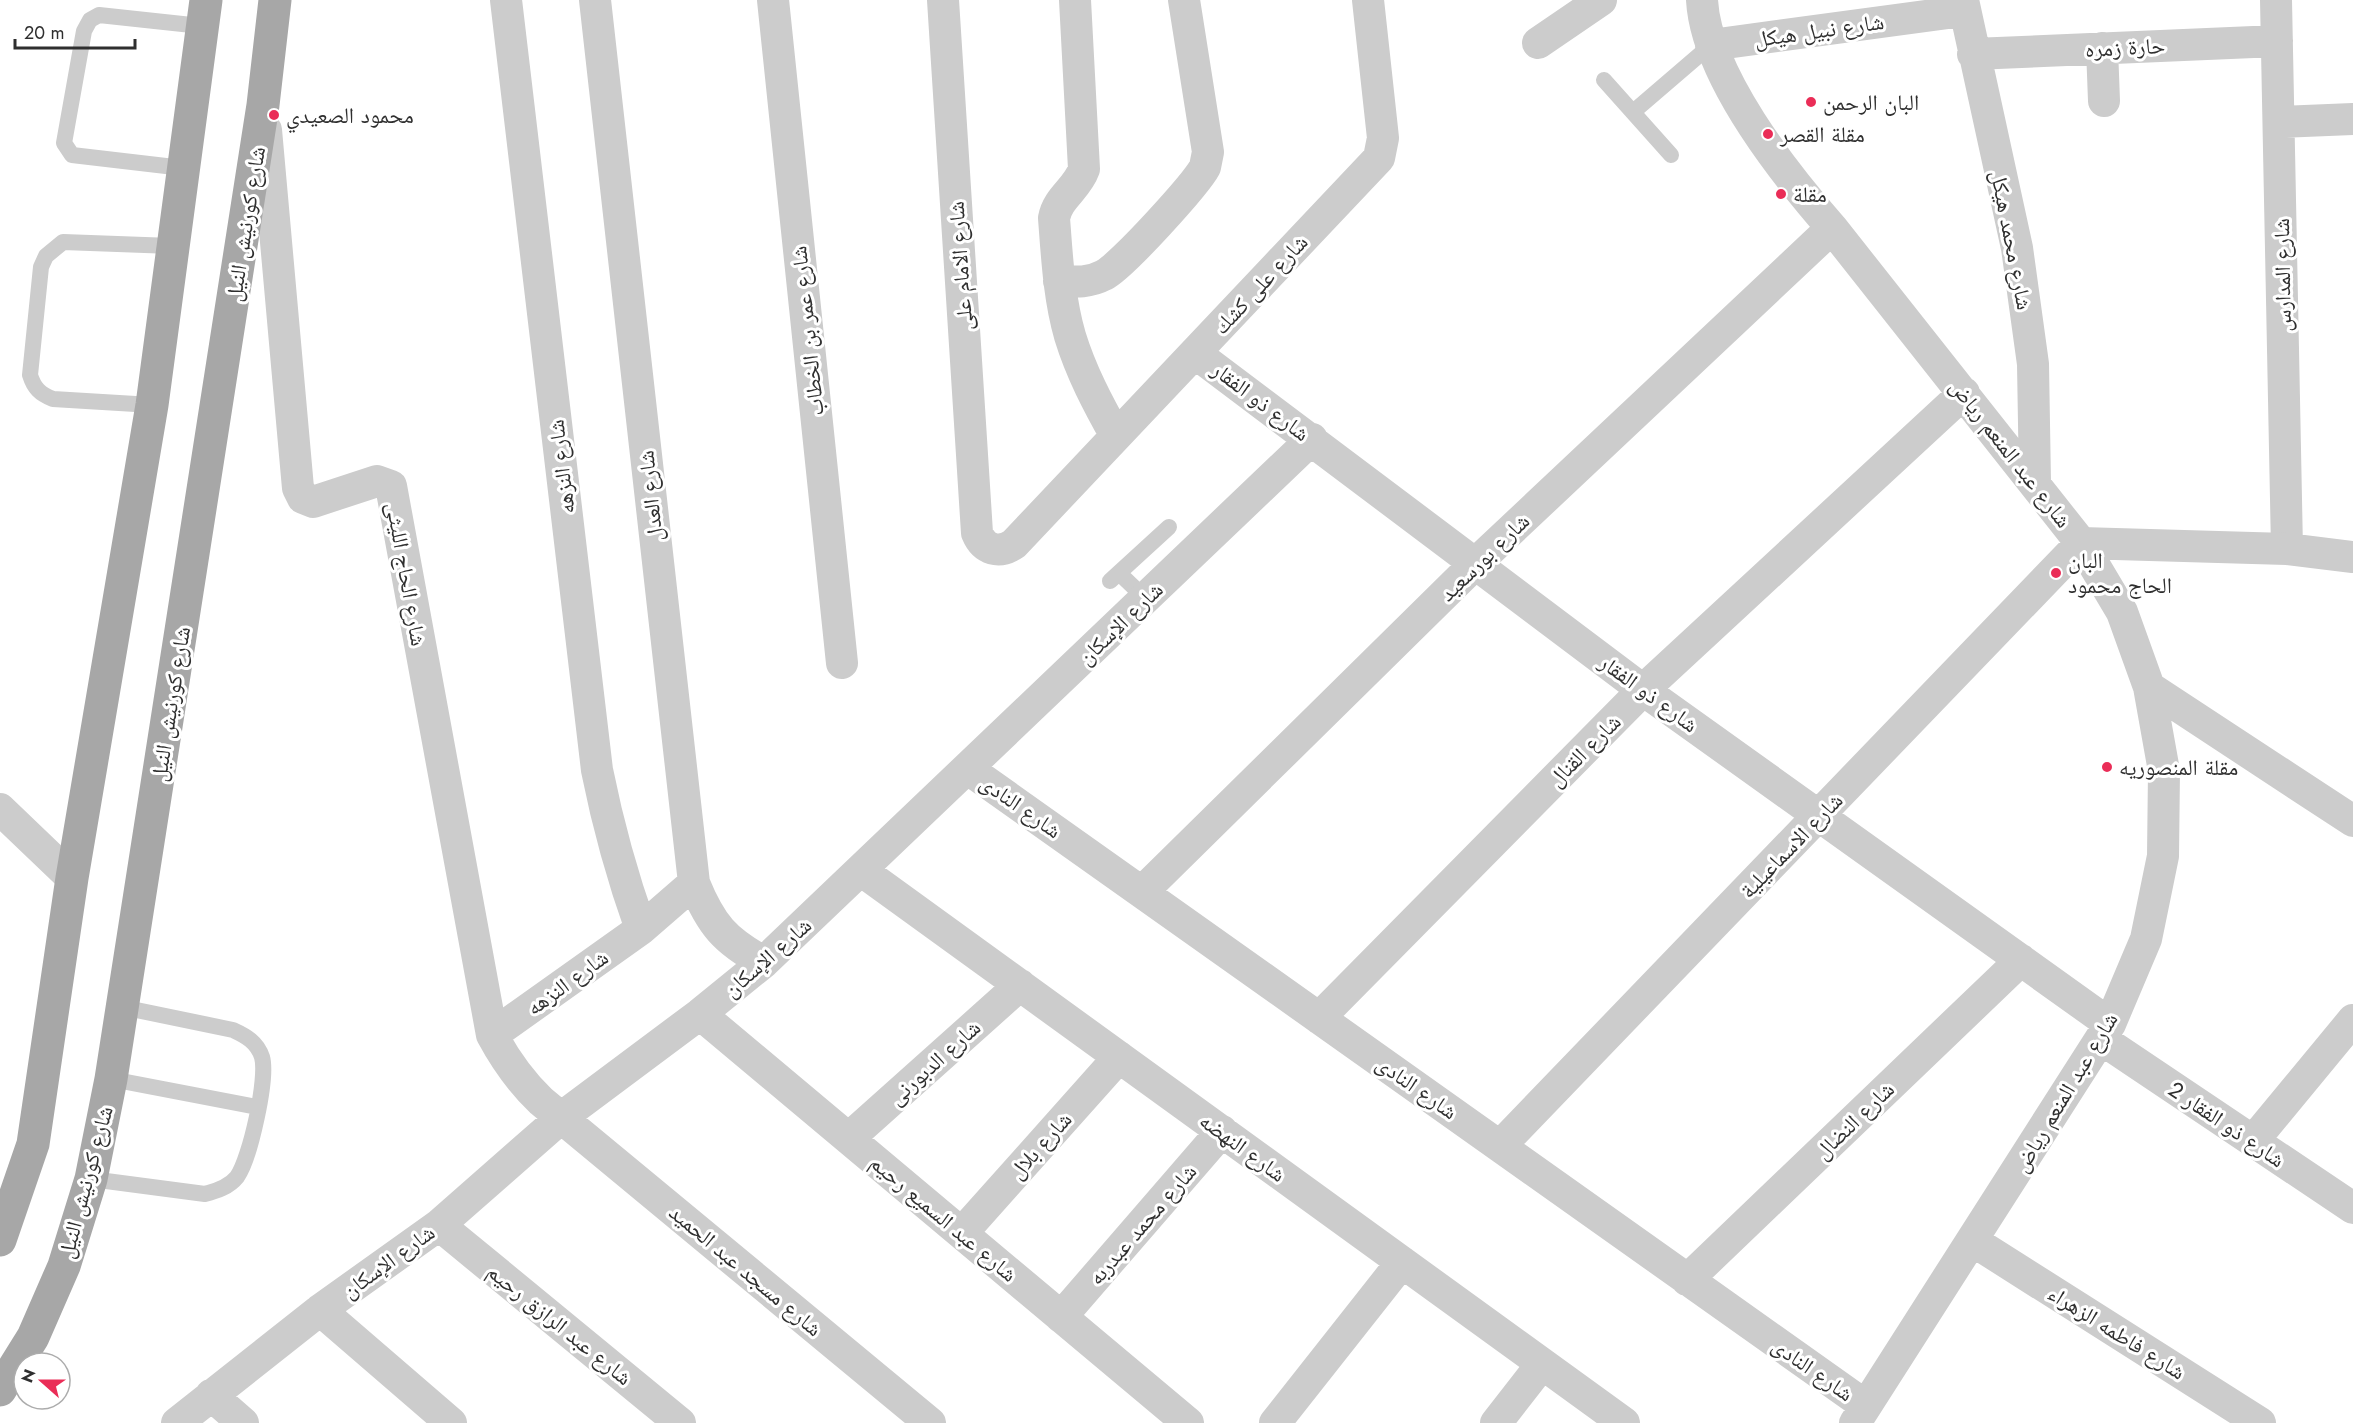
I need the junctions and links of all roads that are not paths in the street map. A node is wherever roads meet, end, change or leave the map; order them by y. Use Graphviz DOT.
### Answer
graph roads {
  1 [pos="275,0"];
  2 [pos="506,0"];
  3 [pos="595,0"];
  4 [pos="773,0"];
  5 [pos="943,0"];
  6 [pos="1184,0"];
  7 [pos="1368,0"];
  8 [pos="1601,0"];
  9 [pos="1702,0"];
  10 [pos="2276,0"];
  11 [pos="1963,5"];
  12 [pos="204,13"];
  13 [pos="1076,14"];
  14 [pos="2277,41"];
  15 [pos="1538,43"];
  16 [pos="1711,45"];
  17 [pos="2102,48"];
  18 [pos="1973,54"];
  19 [pos="1604,80"];
  20 [pos="2104,101"];
  21 [pos="263,105"];
  22 [pos="1633,112"];
  23 [pos="2353,119"];
  24 [pos="2279,122"];
  25 [pos="1671,155"];
  26 [pos="183,168"];
  27 [pos="1832,228"];
  28 [pos="172,246"];
  29 [pos="1059,281"];
  30 [pos="1195,353"];
  31 [pos="1964,393"];
  32 [pos="152,405"];
  33 [pos="1116,436"];
  34 [pos="1312,439"];
  35 [pos="2035,483"];
  36 [pos="1169,527"];
  37 [pos="977,532"];
  38 [pos="2081,543"];
  39 [pos="2287,549"];
  40 [pos="2353,557"];
  41 [pos="1476,563"];
  42 [pos="1146,598"];
  43 [pos="842,663"];
  44 [pos="2149,687"];
  45 [pos="1643,690"];
  46 [pos="968,769"];
  47 [pos="0,809"];
  48 [pos="1818,816"];
  49 [pos="2353,821"];
  50 [pos="862,870"];
  51 [pos="72,878"];
  52 [pos="694,884"];
  53 [pos="1142,892"];
  54 [pos="641,929"];
  55 [pos="2021,960"];
  56 [pos="764,962"];
  57 [pos="1020,985"];
  58 [pos="122,1007"];
  59 [pos="699,1014"];
  60 [pos="1319,1018"];
  61 [pos="2353,1020"];
  62 [pos="2106,1032"];
  63 [pos="492,1035"];
  64 [pos="1119,1056"];
  65 [pos="111,1079"];
  66 [pos="257,1107"];
  67 [pos="562,1118"];
  68 [pos="1222,1131"];
  69 [pos="849,1138"];
  70 [pos="2253,1141"];
  71 [pos="1500,1146"];
  72 [pos="90,1179"];
  73 [pos="2353,1208"];
  74 [pos="439,1225"];
  75 [pos="962,1233"];
  76 [pos="0,1240"];
  77 [pos="1973,1241"];
  78 [pos="1402,1262"];
  79 [pos="1687,1280"];
  80 [pos="320,1310"];
  81 [pos="1061,1317"];
  82 [pos="1542,1364"];
  83 [pos="0,1390"];
  84 [pos="212,1395"];
  85 [pos="1860,1415"];
  86 [pos="177,1423"];
  87 [pos="243,1423"];
  88 [pos="451,1423"];
  89 [pos="680,1423"];
  90 [pos="930,1423"];
  91 [pos="1188,1423"];
  92 [pos="1275,1423"];
  93 [pos="1496,1423"];
  94 [pos="1624,1423"];
  95 [pos="2260,1423"];
  1 -- 21 [label="main road, شارع كورنيش النيل"];
  2 -- 54 [label="street, شارع النزهه"];
  3 -- 52 [label="street, شارع العدل"];
  4 -- 43 [label="street, شارع عمر بن الخطاب"];
  5 -- 37 [label="street, شارع الامام على"];
  6 -- 29 [label="street"];
  7 -- 30 [label="street, شارع على كشك"];
  8 -- 15 [label="street"];
  9 -- 16 [label="street, شارع عبد المنعم رياض"];
  10 -- 14 [label="street, شارع المدارس"];
  11 -- 16 [label="street, شارع نبيل هيكل"];
  11 -- 18 [label="street, شارع محمد هيكل"];
  12 -- 26 [label="main road"];
  12 -- 26 [label="lane"];
  13 -- 29 [label="street"];
  14 -- 17 [label="street, حارة زمره"];
  14 -- 24 [label="street, شارع المدارس"];
  16 -- 22 [label="lane"];
  16 -- 27 [label="street, شارع عبد المنعم رياض"];
  17 -- 18 [label="street, حارة زمره"];
  17 -- 20 [label="street"];
  18 -- 35 [label="street, شارع محمد هيكل"];
  19 -- 22 [label="lane"];
  21 -- 58 [label="main road, شارع كورنيش النيل"];
  21 -- 63 [label="street, شارع الحاج الليثى"];
  22 -- 25 [label="lane"];
  23 -- 24 [label="street"];
  24 -- 39 [label="street, شارع المدارس"];
  26 -- 28 [label="main road"];
  27 -- 31 [label="street, شارع عبد المنعم رياض"];
  27 -- 41 [label="street, شارع بورسعيد"];
  28 -- 32 [label="main road"];
  28 -- 32 [label="lane"];
  29 -- 33 [label="street"];
  30 -- 33 [label="street, شارع على كشك"];
  30 -- 34 [label="street, شارع ذو الفقار"];
  31 -- 35 [label="street, شارع عبد المنعم رياض"];
  31 -- 45 [label="street, شارع القنال"];
  32 -- 51 [label="main road"];
  33 -- 37 [label="street, شارع على كشك"];
  34 -- 41 [label="street, شارع ذو الفقار"];
  34 -- 42 [label="street, شارع الإسكان"];
  35 -- 38 [label="street, شارع عبد المنعم رياض"];
  36 -- 42 [label="lane"];
  38 -- 39 [label="street"];
  38 -- 44 [label="street, شارع عبد المنعم رياض"];
  38 -- 48 [label="street, شارع الاسماعيلية"];
  39 -- 40 [label="street"];
  41 -- 45 [label="street, شارع ذو الفقار"];
  41 -- 53 [label="street, شارع بورسعيد"];
  42 -- 46 [label="street, شارع الإسكان"];
  44 -- 49 [label="street"];
  44 -- 62 [label="street, شارع عبد المنعم رياض"];
  45 -- 48 [label="street, شارع ذو الفقار"];
  45 -- 60 [label="street, شارع القنال"];
  46 -- 50 [label="street, شارع الإسكان"];
  46 -- 53 [label="street, شارع النادى"];
  47 -- 51 [label="street"];
  48 -- 55 [label="street, شارع ذو الفقار"];
  48 -- 71 [label="street, شارع الاسماعيلية"];
  50 -- 56 [label="street, شارع الإسكان"];
  50 -- 57 [label="street, شارع النهضه"];
  51 -- 76 [label="main road"];
  52 -- 54 [label="street, شارع النزهه"];
  52 -- 56 [label="street, شارع العدل"];
  53 -- 60 [label="street, شارع النادى"];
  54 -- 63 [label="street, شارع النزهه"];
  55 -- 62 [label="street, شارع ذو الفقار"];
  55 -- 79 [label="street, شارع النضال"];
  56 -- 59 [label="street, شارع الإسكان"];
  57 -- 64 [label="street, شارع النهضه"];
  57 -- 69 [label="street, شارع الدبورنى"];
  58 -- 65 [label="main road, شارع كورنيش النيل"];
  58 -- 66 [label="lane"];
  59 -- 67 [label="street, شارع الإسكان"];
  59 -- 69 [label="street, شارع عبد السميع رحيم"];
  60 -- 71 [label="street, شارع النادى"];
  61 -- 70 [label="street"];
  62 -- 70 [label="street, شارع ذو الفقار 2"];
  62 -- 77 [label="street, شارع عبد المنعم رياض"];
  63 -- 67 [label="street, شارع الحاج الليثى"];
  64 -- 68 [label="street, شارع النهضه"];
  64 -- 75 [label="street, شارع بلال"];
  65 -- 66 [label="lane"];
  65 -- 72 [label="main road, شارع كورنيش النيل"];
  66 -- 72 [label="lane"];
  67 -- 74 [label="street, شارع الإسكان"];
  67 -- 90 [label="street, شارع مسجد عبد الحميد"];
  68 -- 78 [label="street, شارع النهضه"];
  68 -- 81 [label="street, شارع محمد عبدربه"];
  69 -- 75 [label="street, شارع عبد السميع رحيم"];
  70 -- 73 [label="street, شارع ذو الفقار 2"];
  71 -- 79 [label="street, شارع النادى"];
  72 -- 83 [label="main road, شارع كورنيش النيل"];
  74 -- 80 [label="street, شارع الإسكان"];
  74 -- 89 [label="street, شارع عبد الرازق رحيم"];
  75 -- 81 [label="street, شارع عبد السميع رحيم"];
  77 -- 85 [label="street, شارع عبد المنعم رياض"];
  77 -- 95 [label="street, شارع فاطمه الزهراء"];
  78 -- 82 [label="street, شارع النهضه"];
  78 -- 92 [label="street"];
  79 -- 85 [label="street, شارع النادى"];
  80 -- 84 [label="street, شارع الإسكان"];
  80 -- 88 [label="street"];
  81 -- 91 [label="street, شارع عبد السميع رحيم"];
  82 -- 93 [label="street"];
  82 -- 94 [label="street, شارع النهضه"];
  84 -- 86 [label="street, شارع الإسكان"];
  84 -- 87 [label="street"];
}
